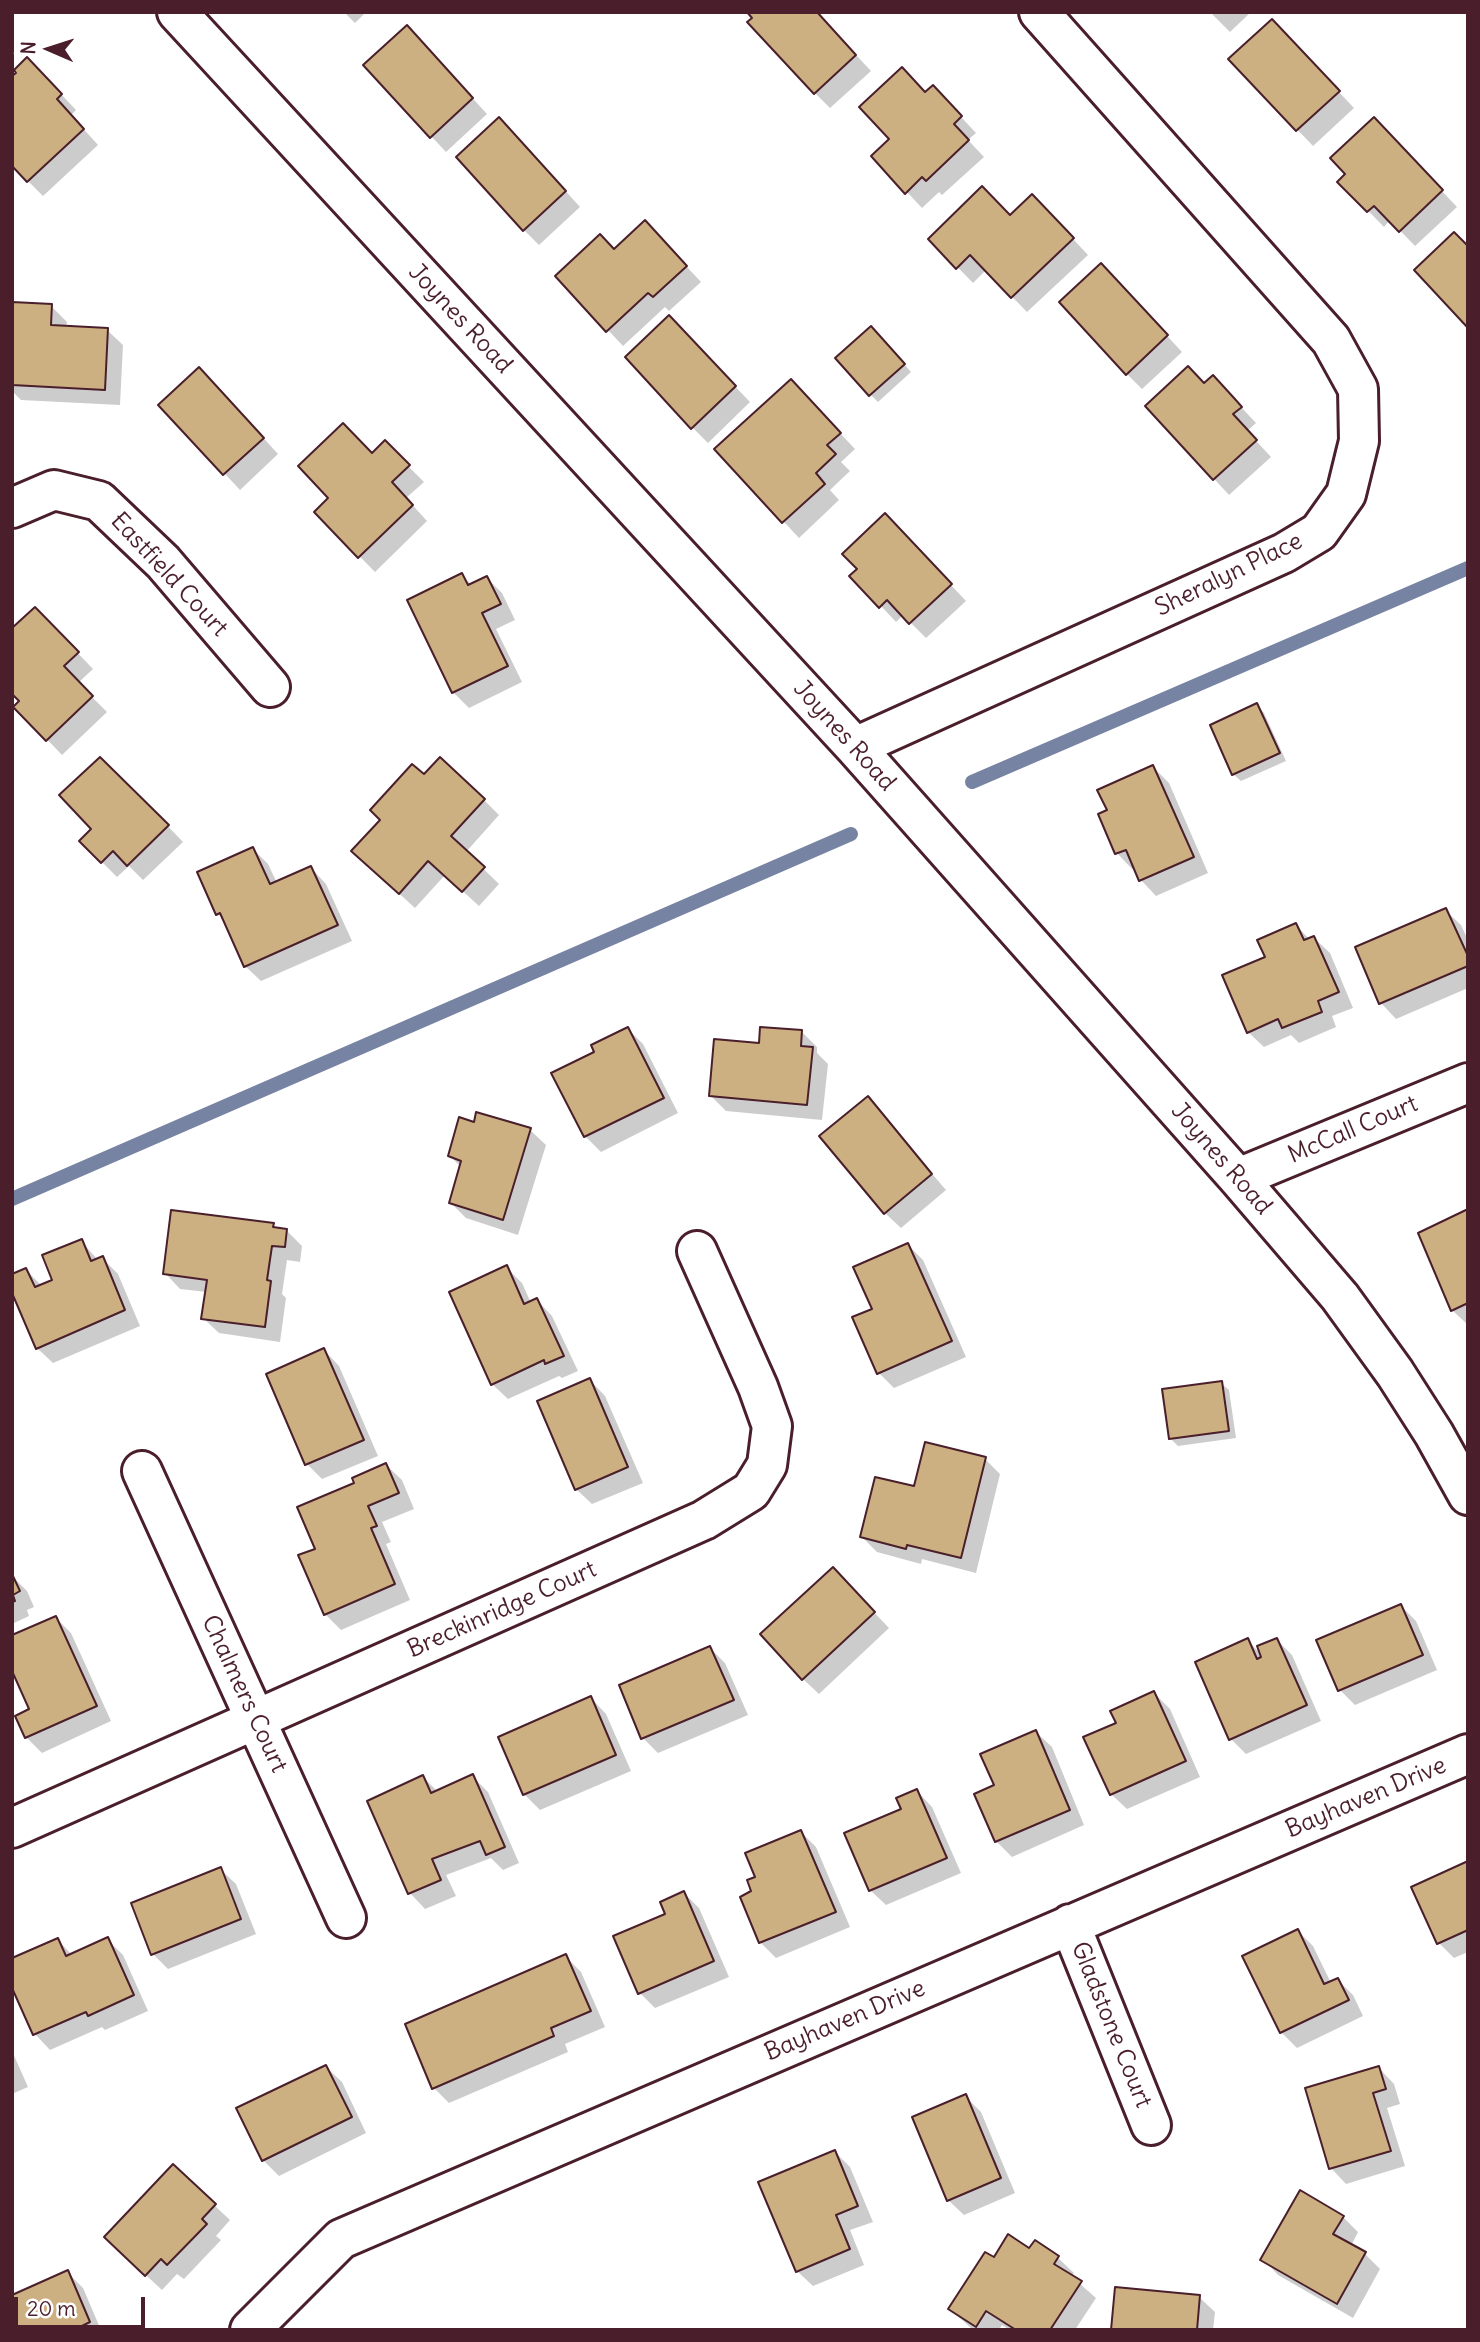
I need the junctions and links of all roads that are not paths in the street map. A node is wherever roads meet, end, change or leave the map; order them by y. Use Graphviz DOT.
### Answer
graph roads {
  1 [pos="177,12"];
  2 [pos="1039,12"];
  3 [pos="12,508"];
  4 [pos="270,687"];
  5 [pos="855,747"];
  6 [pos="1468,1083"];
  7 [pos="1238,1178"];
  8 [pos="697,1251"];
  9 [pos="142,1471"];
  10 [pos="1468,1494"];
  11 [pos="256,1720"];
  12 [pos="1468,1754"];
  13 [pos="12,1828"];
  14 [pos="346,1917"];
  15 [pos="1070,1924"];
  16 [pos="1152,2125"];
  17 [pos="250,2330"];
  1 -- 5 [label="street, Joynes Road"];
  2 -- 5 [label="street, Sheralyn Place"];
  3 -- 4 [label="street, Eastfield Court"];
  5 -- 7 [label="street, Joynes Road"];
  6 -- 7 [label="street, McCall Court"];
  7 -- 10 [label="street, Joynes Road"];
  8 -- 11 [label="street, Breckinridge Court"];
  9 -- 11 [label="street, Chalmers Court"];
  11 -- 13 [label="street, Breckinridge Court"];
  11 -- 14 [label="street, Chalmers Court"];
  12 -- 15 [label="street, Bayhaven Drive"];
  15 -- 16 [label="street, Gladstone Court"];
  15 -- 17 [label="street, Bayhaven Drive"];
}
